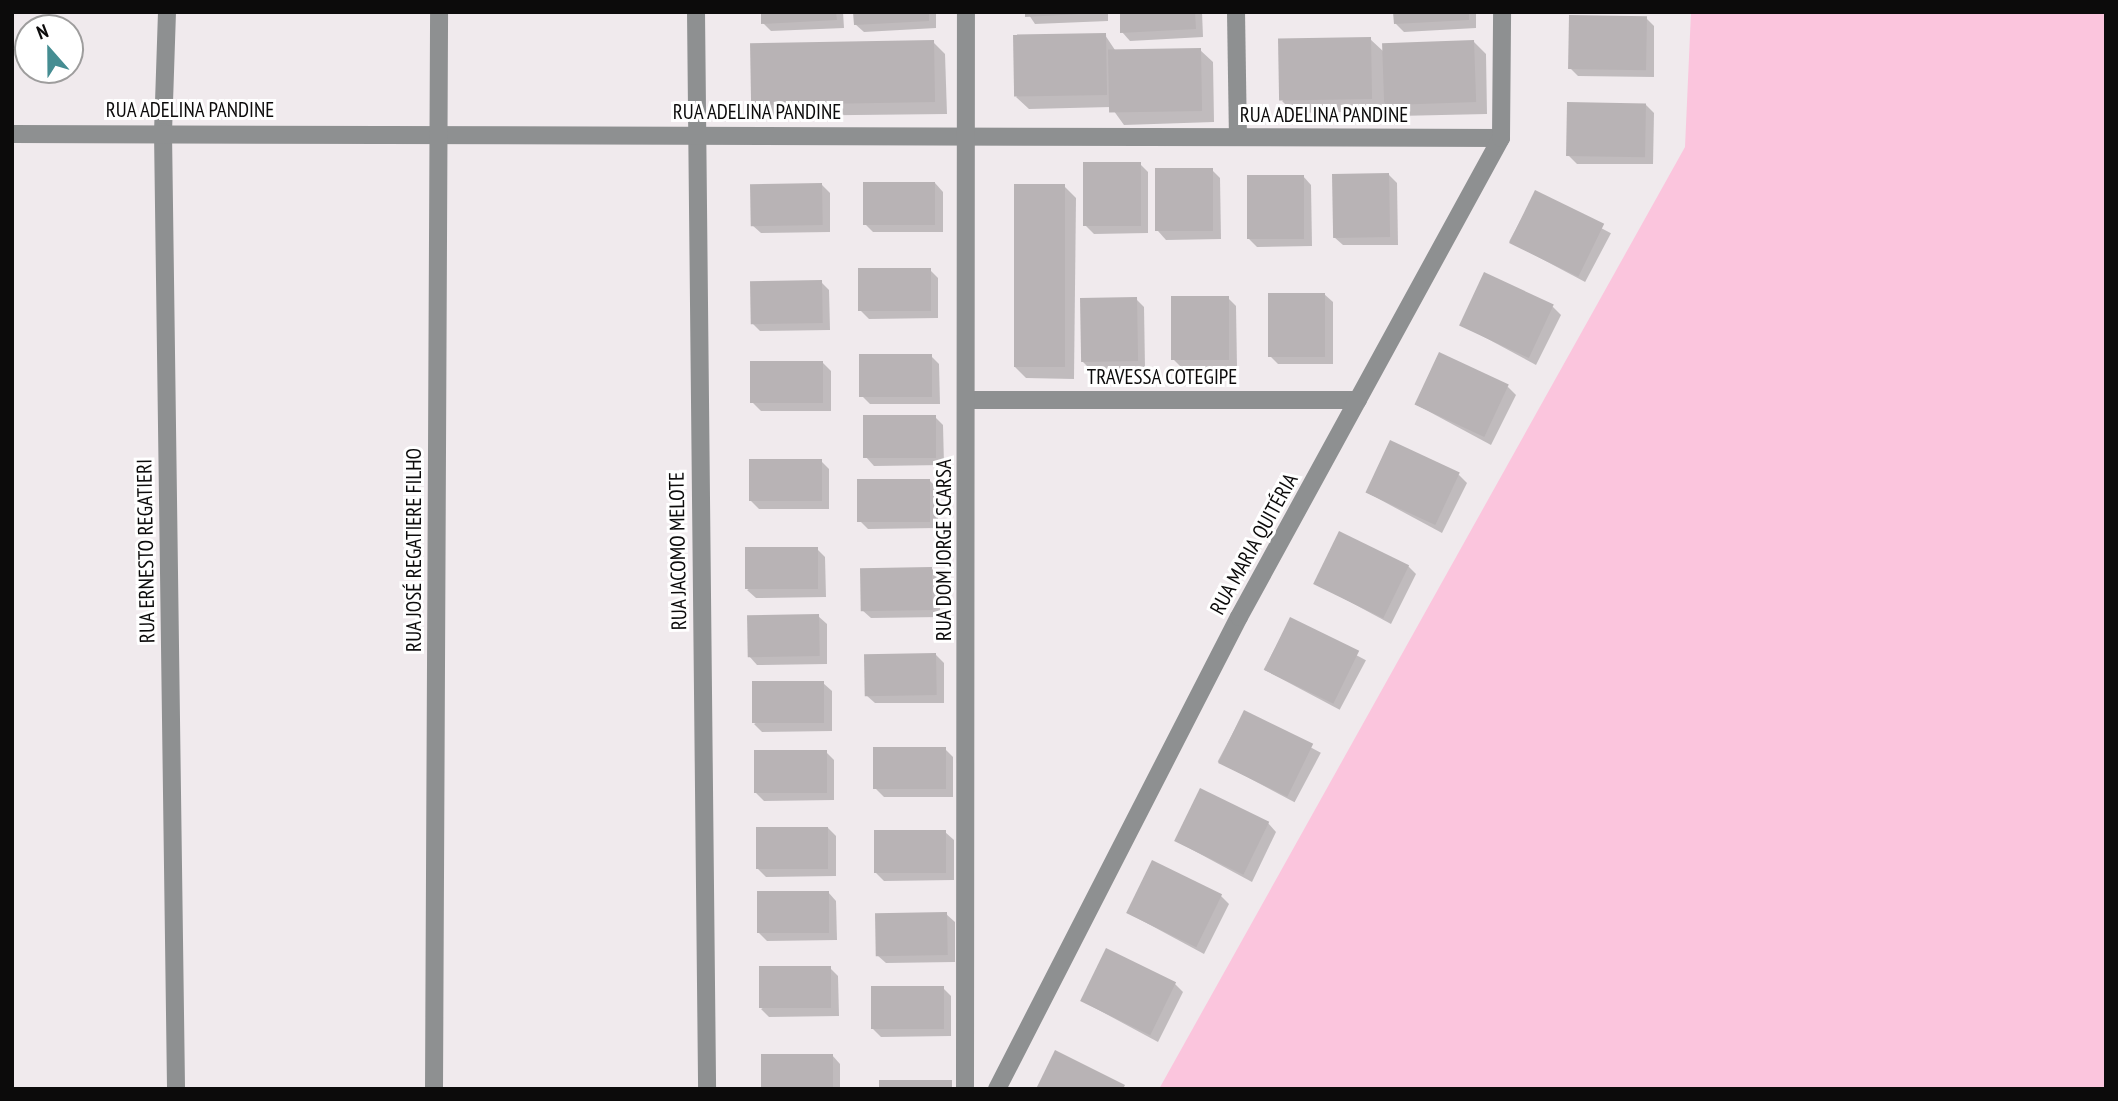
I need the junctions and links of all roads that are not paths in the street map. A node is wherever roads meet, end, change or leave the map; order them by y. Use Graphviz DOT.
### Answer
graph roads {
  1 [pos="167,12"];
  2 [pos="439,12"];
  3 [pos="696,12"];
  4 [pos="966,12"];
  5 [pos="1236,12"];
  6 [pos="1502,12"];
  7 [pos="163,132"];
  8 [pos="439,133"];
  9 [pos="12,134"];
  10 [pos="696,134"];
  11 [pos="968,135"];
  12 [pos="1238,137"];
  13 [pos="1501,138"];
  14 [pos="967,400"];
  15 [pos="1358,400"];
  16 [pos="176,1089"];
  17 [pos="434,1089"];
  18 [pos="707,1089"];
  19 [pos="965,1089"];
  20 [pos="997,1089"];
  1 -- 7 [label="street, RUA ERNESTO REGATIERI"];
  2 -- 8 [label="street, RUA JOSÉ REGATIERE FILHO"];
  3 -- 10 [label="street, RUA JACOMO MELOTE"];
  4 -- 11 [label="street, RUA DOM JORGE SCARSA"];
  5 -- 12 [label="street"];
  6 -- 13 [label="street, RUA MARIA QUITÉRIA"];
  7 -- 8 [label="street, RUA ADELINA PANDINE"];
  7 -- 9 [label="street, RUA ADELINA PANDINE"];
  7 -- 16 [label="street, RUA ERNESTO REGATIERI"];
  8 -- 10 [label="street, RUA ADELINA PANDINE"];
  8 -- 17 [label="street, RUA JOSÉ REGATIERE FILHO"];
  10 -- 11 [label="street, RUA ADELINA PANDINE"];
  10 -- 18 [label="street, RUA JACOMO MELOTE"];
  11 -- 12 [label="street, RUA ADELINA PANDINE"];
  11 -- 14 [label="street, RUA DOM JORGE SCARSA"];
  12 -- 13 [label="street, RUA ADELINA PANDINE"];
  13 -- 15 [label="street, RUA MARIA QUITÉRIA"];
  14 -- 15 [label="street, TRAVESSA COTEGIPE"];
  14 -- 19 [label="street, RUA DOM JORGE SCARSA"];
  15 -- 20 [label="street, RUA MARIA QUITÉRIA"];
}
